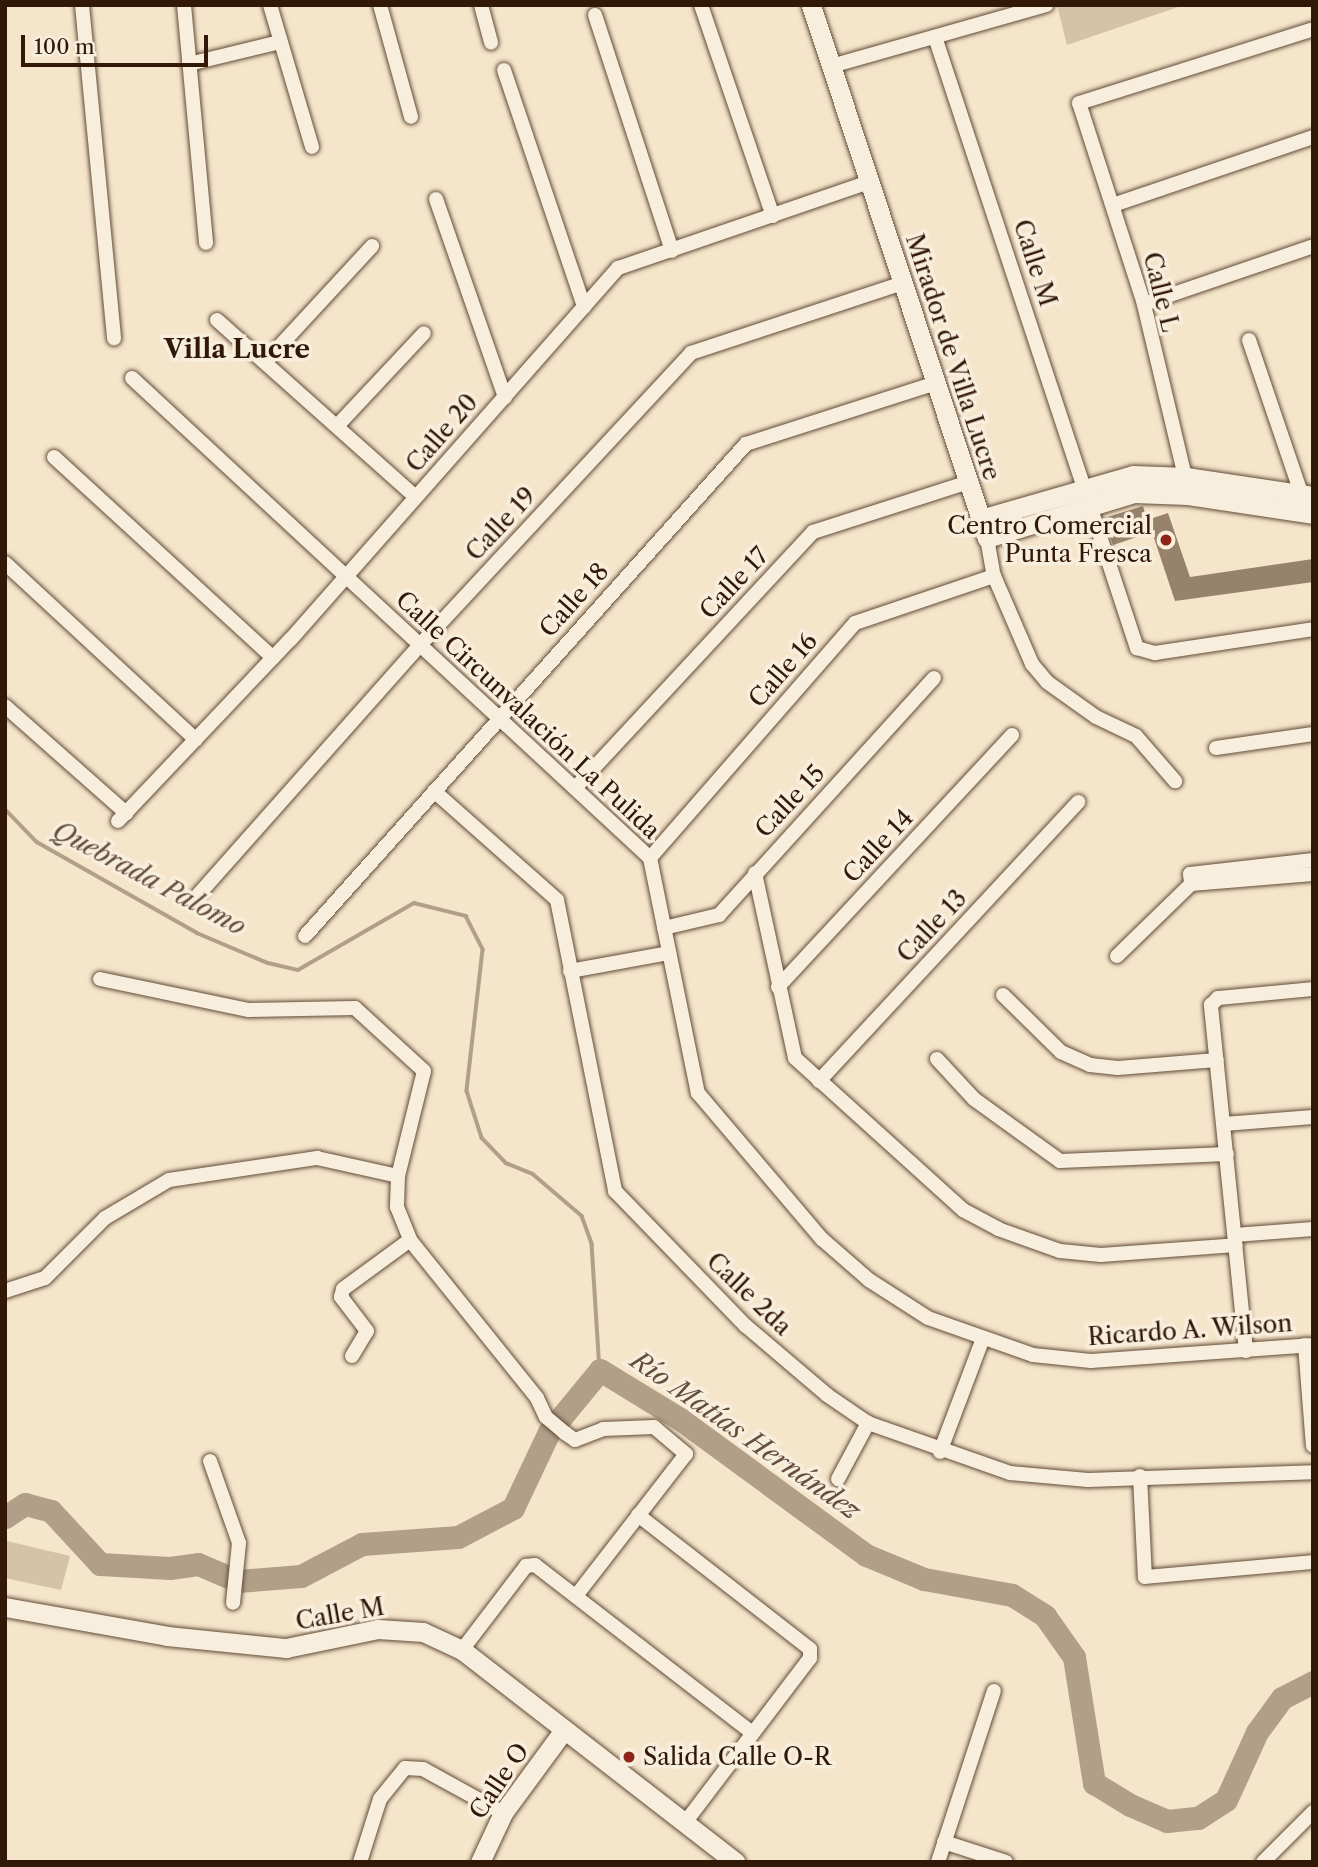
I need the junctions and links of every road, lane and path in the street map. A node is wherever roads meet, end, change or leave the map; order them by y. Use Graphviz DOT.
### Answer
graph roads {
  1 [pos="82,5"];
  2 [pos="184,5"];
  3 [pos="270,5"];
  4 [pos="380,5"];
  5 [pos="481,5"];
  6 [pos="701,5"];
  7 [pos="811,5"];
  8 [pos="1047,5"];
  9 [pos="594,15"];
  10 [pos="1313,29"];
  11 [pos="935,37"];
  12 [pos="280,42"];
  13 [pos="491,43"];
  14 [pos="189,64"];
  15 [pos="831,66"];
  16 [pos="503,70"];
  17 [pos="411,117"];
  18 [pos="1313,137"];
  19 [pos="312,147"];
  20 [pos="869,182"];
  21 [pos="436,199"];
  22 [pos="1113,205"];
  23 [pos="773,216"];
  24 [pos="206,243"];
  25 [pos="372,246"];
  26 [pos="1313,246"];
  27 [pos="672,251"];
  28 [pos="903,283"];
  29 [pos="1144,304"];
  30 [pos="584,307"];
  31 [pos="217,320"];
  32 [pos="424,333"];
  33 [pos="114,338"];
  34 [pos="1249,340"];
  35 [pos="265,362"];
  36 [pos="132,378"];
  37 [pos="936,383"];
  38 [pos="505,397"];
  39 [pos="337,426"];
  40 [pos="54,457"];
  41 [pos="969,482"];
  42 [pos="1187,486"];
  43 [pos="1086,496"];
  44 [pos="416,497"];
  45 [pos="1308,504"];
  46 [pos="981,519"];
  47 [pos="988,538"];
  48 [pos="5,563"];
  49 [pos="994,576"];
  50 [pos="345,578"];
  51 [pos="1313,629"];
  52 [pos="419,646"];
  53 [pos="273,658"];
  54 [pos="934,678"];
  55 [pos="5,706"];
  56 [pos="499,716"];
  57 [pos="1313,734"];
  58 [pos="1012,735"];
  59 [pos="196,740"];
  60 [pos="1216,748"];
  61 [pos="1175,781"];
  62 [pos="577,786"];
  63 [pos="434,791"];
  64 [pos="1078,802"];
  65 [pos="650,858"];
  66 [pos="1313,860"];
  67 [pos="755,873"];
  68 [pos="1313,874"];
  69 [pos="1191,884"];
  70 [pos="198,895"];
  71 [pos="664,928"];
  72 [pos="305,936"];
  73 [pos="670,953"];
  74 [pos="1117,956"];
  75 [pos="570,971"];
  76 [pos="100,979"];
  77 [pos="778,988"];
  78 [pos="1313,989"];
  79 [pos="1003,995"];
  80 [pos="937,1059"];
  81 [pos="1217,1060"];
  82 [pos="819,1082"];
  83 [pos="1313,1117"];
  84 [pos="1224,1124"];
  85 [pos="1227,1154"];
  86 [pos="398,1175"];
  87 [pos="787,1198"];
  88 [pos="1313,1228"];
  89 [pos="410,1240"];
  90 [pos="1236,1240"];
  91 [pos="5,1291"];
  92 [pos="982,1341"];
  93 [pos="1309,1345"];
  94 [pos="1245,1351"];
  95 [pos="352,1356"];
  96 [pos="868,1423"];
  97 [pos="1313,1446"];
  98 [pos="940,1452"];
  99 [pos="210,1461"];
  100 [pos="1313,1472"];
  101 [pos="1140,1476"];
  102 [pos="838,1479"];
  103 [pos="638,1515"];
  104 [pos="1313,1562"];
  105 [pos="576,1596"];
  106 [pos="233,1603"];
  107 [pos="5,1607"];
  108 [pos="462,1650"];
  109 [pos="994,1691"];
  110 [pos="564,1730"];
  111 [pos="751,1732"];
  112 [pos="1313,1812"];
  113 [pos="503,1813"];
  114 [pos="684,1824"];
  115 [pos="944,1843"];
  116 [pos="360,1862"];
  117 [pos="480,1862"];
  118 [pos="735,1862"];
  119 [pos="938,1862"];
  120 [pos="1006,1862"];
  121 [pos="1263,1862"];
  1 -- 33 [label="street"];
  2 -- 14 [label="street"];
  3 -- 12 [label="street"];
  4 -- 17 [label="street"];
  5 -- 13 [label="street"];
  6 -- 23 [label="street"];
  7 -- 15 [label="street, Mirador de Villa Lucre"];
  8 -- 11 [label="street"];
  9 -- 27 [label="street"];
  10 -- 22 [label="street, Calle L"];
  11 -- 15 [label="street"];
  11 -- 43 [label="street, Calle M"];
  12 -- 14 [label="street"];
  12 -- 19 [label="street"];
  14 -- 24 [label="street"];
  15 -- 20 [label="street, Mirador de Villa Lucre"];
  16 -- 30 [label="street"];
  18 -- 22 [label="street"];
  20 -- 23 [label="street, Calle 20"];
  20 -- 28 [label="street, Mirador de Villa Lucre"];
  21 -- 38 [label="street"];
  22 -- 29 [label="street, Calle L"];
  23 -- 27 [label="street, Calle 20"];
  25 -- 35 [label="street"];
  26 -- 29 [label="street"];
  27 -- 30 [label="street, Calle 20"];
  28 -- 37 [label="street, Mirador de Villa Lucre"];
  28 -- 52 [label="street, Calle 19"];
  29 -- 42 [label="street, Calle L"];
  30 -- 38 [label="street, Calle 20"];
  31 -- 35 [label="street"];
  32 -- 39 [label="street"];
  34 -- 45 [label="street"];
  35 -- 39 [label="street"];
  36 -- 50 [label="street, Calle Circunvalación La Pulida"];
  37 -- 41 [label="street, Mirador de Villa Lucre"];
  37 -- 56 [label="street, Calle 18"];
  38 -- 44 [label="street, Calle 20"];
  39 -- 44 [label="street"];
  40 -- 53 [label="street"];
  41 -- 46 [label="street, Mirador de Villa Lucre"];
  41 -- 62 [label="street, Calle 17"];
  42 -- 43 [label="street"];
  42 -- 45 [label="street"];
  43 -- 46 [label="street"];
  43 -- 47 [label="street"];
  43 -- 51 [label="street, Calle M"];
  44 -- 50 [label="street, Calle 20"];
  46 -- 47 [label="street, Mirador de Villa Lucre"];
  47 -- 49 [label="street, Mirador de Villa Lucre"];
  48 -- 59 [label="street"];
  49 -- 61 [label="street, Mirador de Villa Lucre"];
  49 -- 65 [label="street, Calle 16"];
  50 -- 52 [label="street, Calle Circunvalación La Pulida"];
  50 -- 53 [label="street, Calle 20"];
  52 -- 56 [label="street, Calle Circunvalación La Pulida"];
  52 -- 70 [label="street, Calle 19"];
  53 -- 59 [label="street, Calle 20"];
  54 -- 67 [label="street, Calle 15"];
  55 -- 59 [label="street, Calle 20"];
  56 -- 62 [label="street, Calle Circunvalación La Pulida"];
  56 -- 63 [label="street, Calle 18"];
  57 -- 60 [label="street"];
  58 -- 77 [label="street, Calle 14"];
  62 -- 65 [label="street, Calle Circunvalación La Pulida"];
  63 -- 72 [label="street, Calle 18"];
  63 -- 75 [label="street, Calle 2da"];
  64 -- 82 [label="street, Calle 13"];
  65 -- 71 [label="street, Calle Circunvalación La Pulida"];
  66 -- 69 [label="street"];
  67 -- 71 [label="street, Calle 15"];
  67 -- 77 [label="street"];
  68 -- 69 [label="street"];
  69 -- 74 [label="street"];
  71 -- 73 [label="street, Calle Circunvalación La Pulida"];
  73 -- 75 [label="street"];
  73 -- 87 [label="street, Calle Circunvalación La Pulida"];
  75 -- 96 [label="street, Calle 2da"];
  76 -- 86 [label="street"];
  77 -- 82 [label="street"];
  78 -- 81 [label="street"];
  79 -- 81 [label="street"];
  80 -- 85 [label="street"];
  81 -- 84 [label="street"];
  82 -- 90 [label="street"];
  83 -- 84 [label="street"];
  84 -- 85 [label="street"];
  85 -- 90 [label="street"];
  86 -- 89 [label="street"];
  86 -- 91 [label="street"];
  87 -- 92 [label="street, Ricardo A. Wilson"];
  88 -- 90 [label="street"];
  89 -- 95 [label="street"];
  89 -- 103 [label="street"];
  90 -- 94 [label="street"];
  92 -- 94 [label="street, Ricardo A. Wilson"];
  92 -- 98 [label="street"];
  93 -- 94 [label="street, Ricardo A. Wilson"];
  93 -- 97 [label="street"];
  96 -- 98 [label="street, Calle 2da"];
  96 -- 102 [label="street"];
  98 -- 101 [label="street, Calle 2da"];
  99 -- 106 [label="street"];
  100 -- 101 [label="street, Calle 2da"];
  101 -- 104 [label="street"];
  103 -- 105 [label="street"];
  103 -- 111 [label="street"];
  105 -- 108 [label="street"];
  105 -- 111 [label="street"];
  107 -- 108 [label="street, Calle M"];
  108 -- 110 [label="street, Calle M"];
  109 -- 115 [label="street"];
  110 -- 113 [label="street, Calle O"];
  110 -- 114 [label="street, Calle M"];
  111 -- 114 [label="street"];
  112 -- 121 [label="street"];
  113 -- 116 [label="street"];
  113 -- 117 [label="street, Calle O"];
  114 -- 118 [label="street, Calle M"];
  115 -- 119 [label="street"];
  115 -- 120 [label="street"];
}
